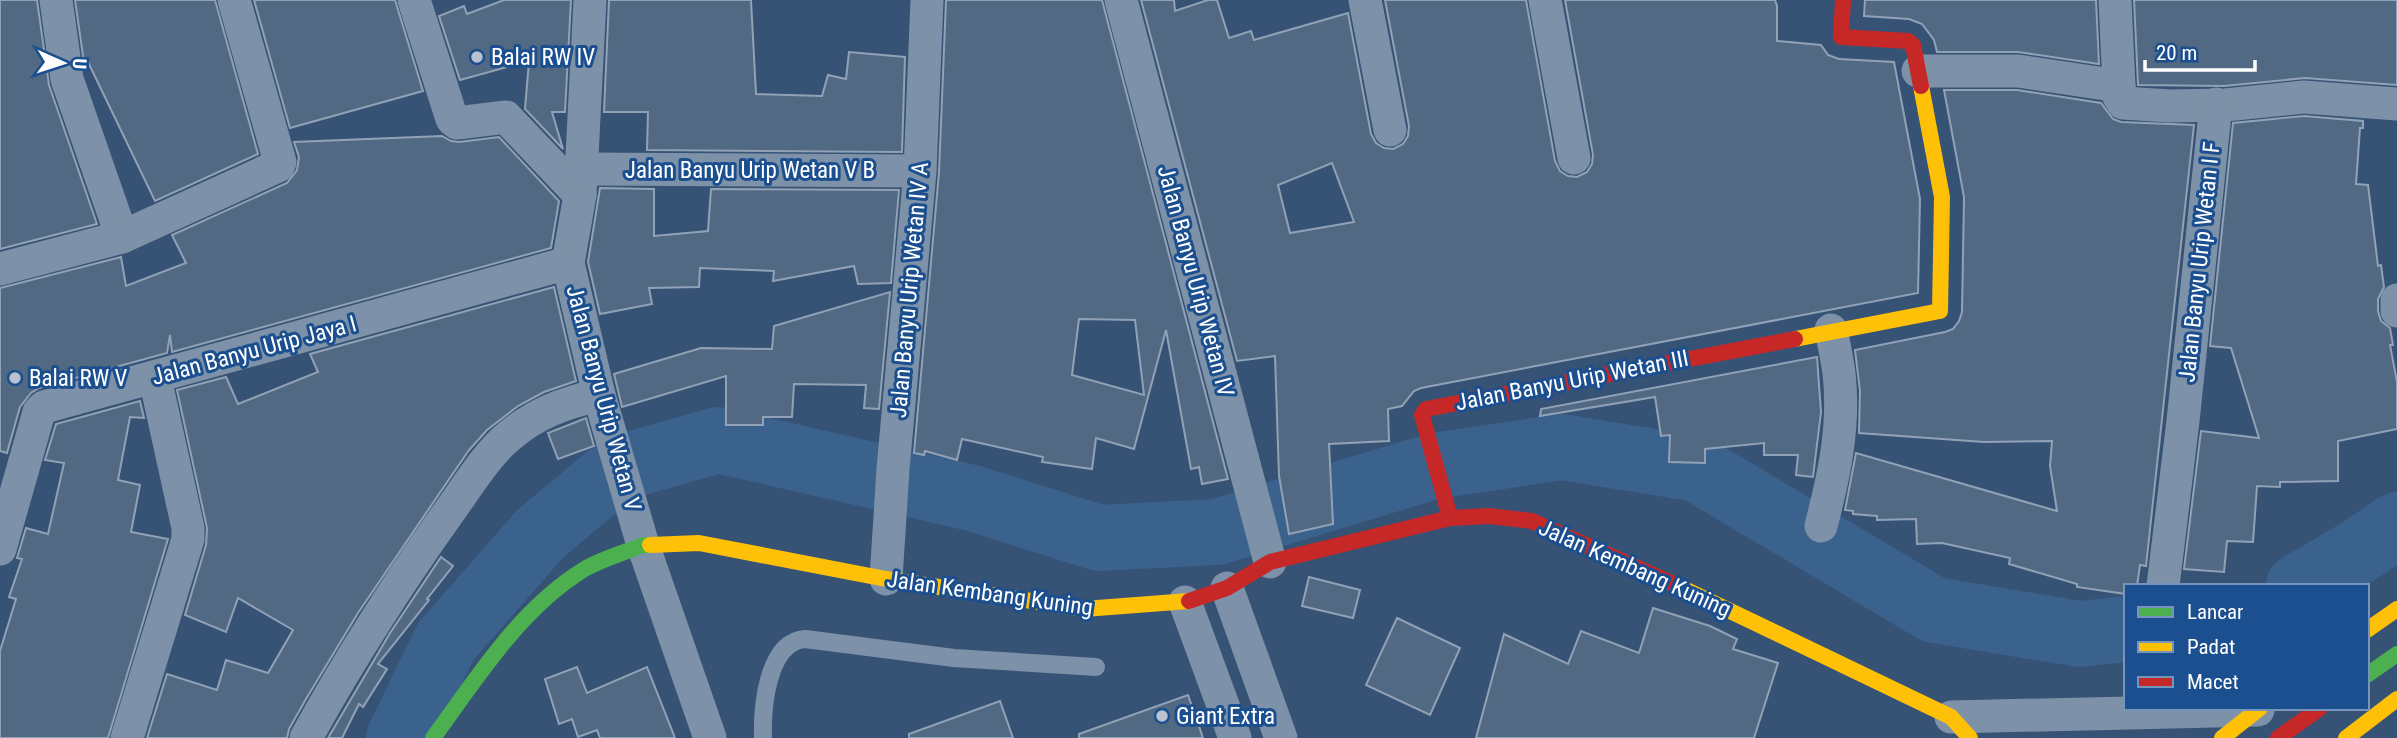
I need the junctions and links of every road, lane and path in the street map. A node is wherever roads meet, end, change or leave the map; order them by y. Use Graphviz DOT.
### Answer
graph roads {
  1 [pos="56,0"];
  2 [pos="234,0"];
  3 [pos="414,0"];
  4 [pos="590,0"];
  5 [pos="927,0"];
  6 [pos="1121,0"];
  7 [pos="1365,0"];
  8 [pos="1545,0"];
  9 [pos="1843,0"];
  10 [pos="2115,0"];
  11 [pos="1918,71"];
  12 [pos="2119,86"];
  13 [pos="2216,104"];
  14 [pos="2397,104"];
  15 [pos="1390,130"];
  16 [pos="1574,158"];
  17 [pos="920,171"];
  18 [pos="580,182"];
  19 [pos="122,237"];
  20 [pos="568,263"];
  21 [pos="0,269"];
  22 [pos="2397,300"];
  23 [pos="2397,311"];
  24 [pos="1831,330"];
  25 [pos="155,378"];
  26 [pos="603,408"];
  27 [pos="1450,518"];
  28 [pos="1821,526"];
  29 [pos="643,545"];
  30 [pos="0,549"];
  31 [pos="1270,562"];
  32 [pos="887,579"];
  33 [pos="2163,584"];
  34 [pos="1227,588"];
  35 [pos="1185,602"];
  36 [pos="2397,608"];
  37 [pos="2369,629"];
  38 [pos="2397,654"];
  39 [pos="1096,667"];
  40 [pos="2369,674"];
  41 [pos="2397,699"];
  42 [pos="2159,710"];
  43 [pos="2258,710"];
  44 [pos="2317,710"];
  45 [pos="1960,727"];
  46 [pos="127,738"];
  47 [pos="306,738"];
  48 [pos="433,738"];
  49 [pos="710,738"];
  50 [pos="763,738"];
  51 [pos="1235,738"];
  52 [pos="1281,738"];
  53 [pos="2222,738"];
  54 [pos="2278,738"];
  55 [pos="2346,738"];
  1 -- 19 [label="street"];
  2 -- 19 [label="street"];
  3 -- 18 [label="street"];
  4 -- 18 [label="street, Jalan Banyu Urip Wetan V"];
  5 -- 17 [label="street, Jalan Banyu Urip Wetan IV A"];
  6 -- 31 [label="street, Jalan Banyu Urip Wetan IV"];
  7 -- 15 [label="street"];
  8 -- 16 [label="street"];
  9 -- 11 [label="main road, Jalan Banyu Urip Wetan III"];
  10 -- 12 [label="street"];
  11 -- 12 [label="street"];
  11 -- 24 [label="main road, Jalan Banyu Urip Wetan III"];
  12 -- 13 [label="street"];
  13 -- 14 [label="street"];
  13 -- 33 [label="street, Jalan Banyu Urip Wetan I F"];
  17 -- 18 [label="street, Jalan Banyu Urip Wetan V B"];
  17 -- 32 [label="street, Jalan Banyu Urip Wetan IV A"];
  18 -- 20 [label="street, Jalan Banyu Urip Wetan V"];
  19 -- 21 [label="street"];
  20 -- 25 [label="street, Jalan Banyu Urip Jaya I"];
  20 -- 26 [label="street, Jalan Banyu Urip Wetan V"];
  22 -- 23 [label="street"];
  24 -- 27 [label="main road, Jalan Banyu Urip Wetan III"];
  24 -- 28 [label="street"];
  25 -- 30 [label="street, Jalan Banyu Urip Jaya I"];
  25 -- 46 [label="street"];
  26 -- 29 [label="street, Jalan Banyu Urip Wetan V"];
  26 -- 47 [label="street"];
  27 -- 31 [label="main road, Jalan Kembang Kuning"];
  27 -- 45 [label="main road, Jalan Kembang Kuning"];
  29 -- 32 [label="main road, Jalan Kembang Kuning"];
  29 -- 48 [label="main road, Jalan Kembang Kuning"];
  29 -- 49 [label="street, Jalan Banyu Urip Wetan V"];
  31 -- 34 [label="main road, Jalan Kembang Kuning"];
  32 -- 35 [label="main road, Jalan Kembang Kuning"];
  34 -- 35 [label="main road, Jalan Kembang Kuning"];
  34 -- 52 [label="street"];
  35 -- 51 [label="street"];
  36 -- 37 [label="main road"];
  38 -- 40 [label="main road"];
  39 -- 50 [label="lane"];
  41 -- 55 [label="main road"];
  42 -- 45 [label="street, Jalan Kembang Kuning"];
  43 -- 53 [label="main road"];
  44 -- 54 [label="main road"];
}
